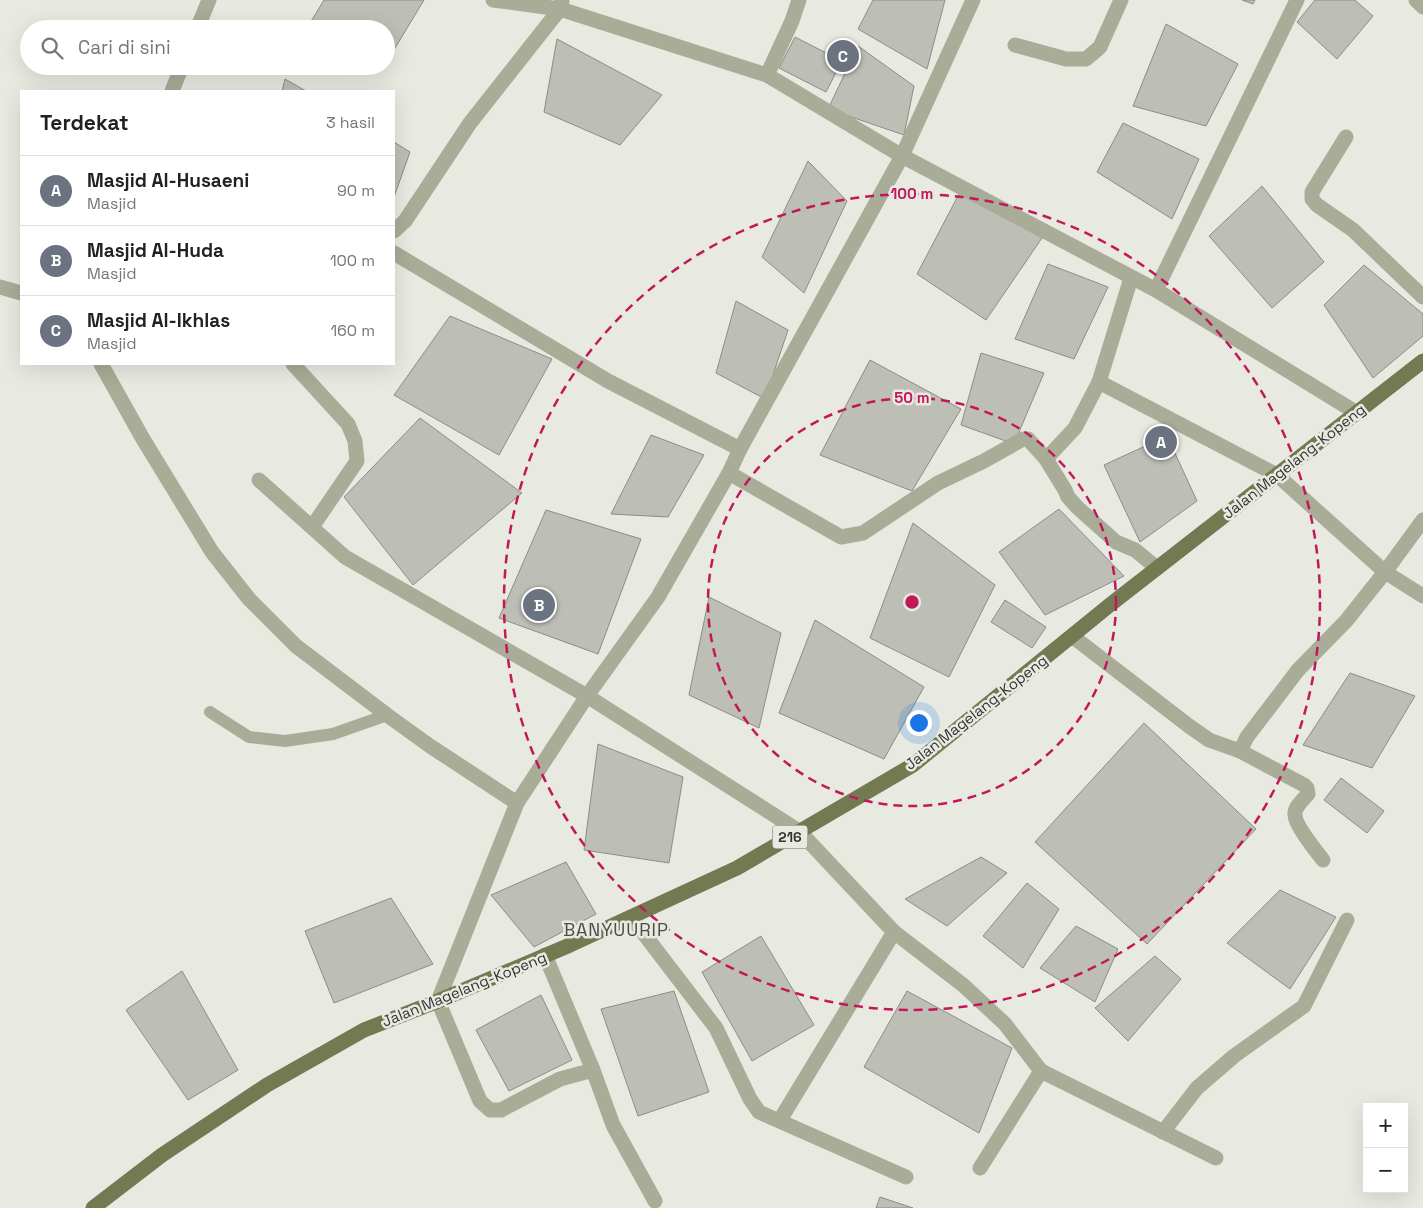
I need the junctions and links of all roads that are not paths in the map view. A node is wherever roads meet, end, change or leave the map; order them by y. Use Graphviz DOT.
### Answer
graph roads {
  1 [pos="208,0"];
  2 [pos="493,0"];
  3 [pos="799,0"];
  4 [pos="973,0"];
  5 [pos="1121,0"];
  6 [pos="1297,0"];
  7 [pos="1416,0"];
  8 [pos="561,4"];
  9 [pos="1423,7"];
  10 [pos="200,20"];
  11 [pos="1015,44"];
  12 [pos="178,75"];
  13 [pos="767,75"];
  14 [pos="172,90"];
  15 [pos="1346,137"];
  16 [pos="902,156"];
  17 [pos="395,230"];
  18 [pos="395,254"];
  19 [pos="1131,278"];
  20 [pos="0,287"];
  21 [pos="1156,290"];
  22 [pos="20,293"];
  23 [pos="1423,297"];
  24 [pos="1423,361"];
  25 [pos="103,365"];
  26 [pos="295,365"];
  27 [pos="1100,382"];
  28 [pos="1357,413"];
  29 [pos="740,449"];
  30 [pos="1046,459"];
  31 [pos="729,473"];
  32 [pos="1277,475"];
  33 [pos="259,480"];
  34 [pos="1423,520"];
  35 [pos="312,527"];
  36 [pos="1157,568"];
  37 [pos="1385,572"];
  38 [pos="1423,596"];
  39 [pos="1072,636"];
  40 [pos="587,696"];
  41 [pos="210,712"];
  42 [pos="386,715"];
  43 [pos="1240,751"];
  44 [pos="516,803"];
  45 [pos="800,831"];
  46 [pos="1323,860"];
  47 [pos="631,917"];
  48 [pos="1347,920"];
  49 [pos="894,932"];
  50 [pos="545,955"];
  51 [pos="438,1001"];
  52 [pos="594,1070"];
  53 [pos="1042,1071"];
  54 [pos="780,1120"];
  55 [pos="1163,1132"];
  56 [pos="1216,1158"];
  57 [pos="980,1168"];
  58 [pos="906,1177"];
  59 [pos="655,1201"];
  60 [pos="93,1208"];
  1 -- 10 [label="street"];
  2 -- 8 [label="street"];
  3 -- 13 [label="street"];
  4 -- 16 [label="street"];
  5 -- 11 [label="street"];
  6 -- 21 [label="street"];
  7 -- 9 [label="street"];
  8 -- 13 [label="street"];
  8 -- 17 [label="street"];
  12 -- 14 [label="street"];
  13 -- 16 [label="street"];
  15 -- 23 [label="street"];
  16 -- 19 [label="street"];
  16 -- 29 [label="street"];
  18 -- 29 [label="street"];
  19 -- 21 [label="street"];
  19 -- 27 [label="street"];
  20 -- 22 [label="street"];
  21 -- 28 [label="street"];
  24 -- 28 [label="main road, Jalan Magelang-Kopeng / 216"];
  25 -- 42 [label="street"];
  26 -- 35 [label="street"];
  27 -- 30 [label="street"];
  27 -- 32 [label="street"];
  28 -- 32 [label="main road, Jalan Magelang-Kopeng / 216"];
  29 -- 31 [label="street"];
  30 -- 31 [label="street"];
  30 -- 36 [label="street"];
  31 -- 40 [label="street"];
  32 -- 36 [label="main road, Jalan Magelang-Kopeng / 216"];
  32 -- 37 [label="street"];
  33 -- 35 [label="street"];
  34 -- 37 [label="street"];
  35 -- 40 [label="street"];
  36 -- 39 [label="main road, Jalan Magelang-Kopeng / 216"];
  37 -- 38 [label="street"];
  37 -- 43 [label="street"];
  39 -- 43 [label="street"];
  39 -- 45 [label="main road, Jalan Magelang-Kopeng / 216"];
  40 -- 44 [label="street"];
  40 -- 45 [label="street"];
  41 -- 42 [label="lane"];
  42 -- 44 [label="street"];
  43 -- 46 [label="street"];
  44 -- 51 [label="street"];
  45 -- 47 [label="main road, Jalan Magelang-Kopeng / 216"];
  45 -- 49 [label="street"];
  47 -- 50 [label="main road, Jalan Magelang-Kopeng / 216"];
  47 -- 54 [label="street"];
  48 -- 55 [label="street"];
  49 -- 53 [label="street"];
  49 -- 54 [label="street"];
  50 -- 51 [label="main road, Jalan Magelang-Kopeng / 216"];
  50 -- 52 [label="street"];
  51 -- 52 [label="street"];
  51 -- 60 [label="main road, Jalan Magelang-Kopeng / 216"];
  52 -- 59 [label="street"];
  53 -- 55 [label="street"];
  53 -- 57 [label="street"];
  54 -- 58 [label="street"];
  55 -- 56 [label="street"];
}
